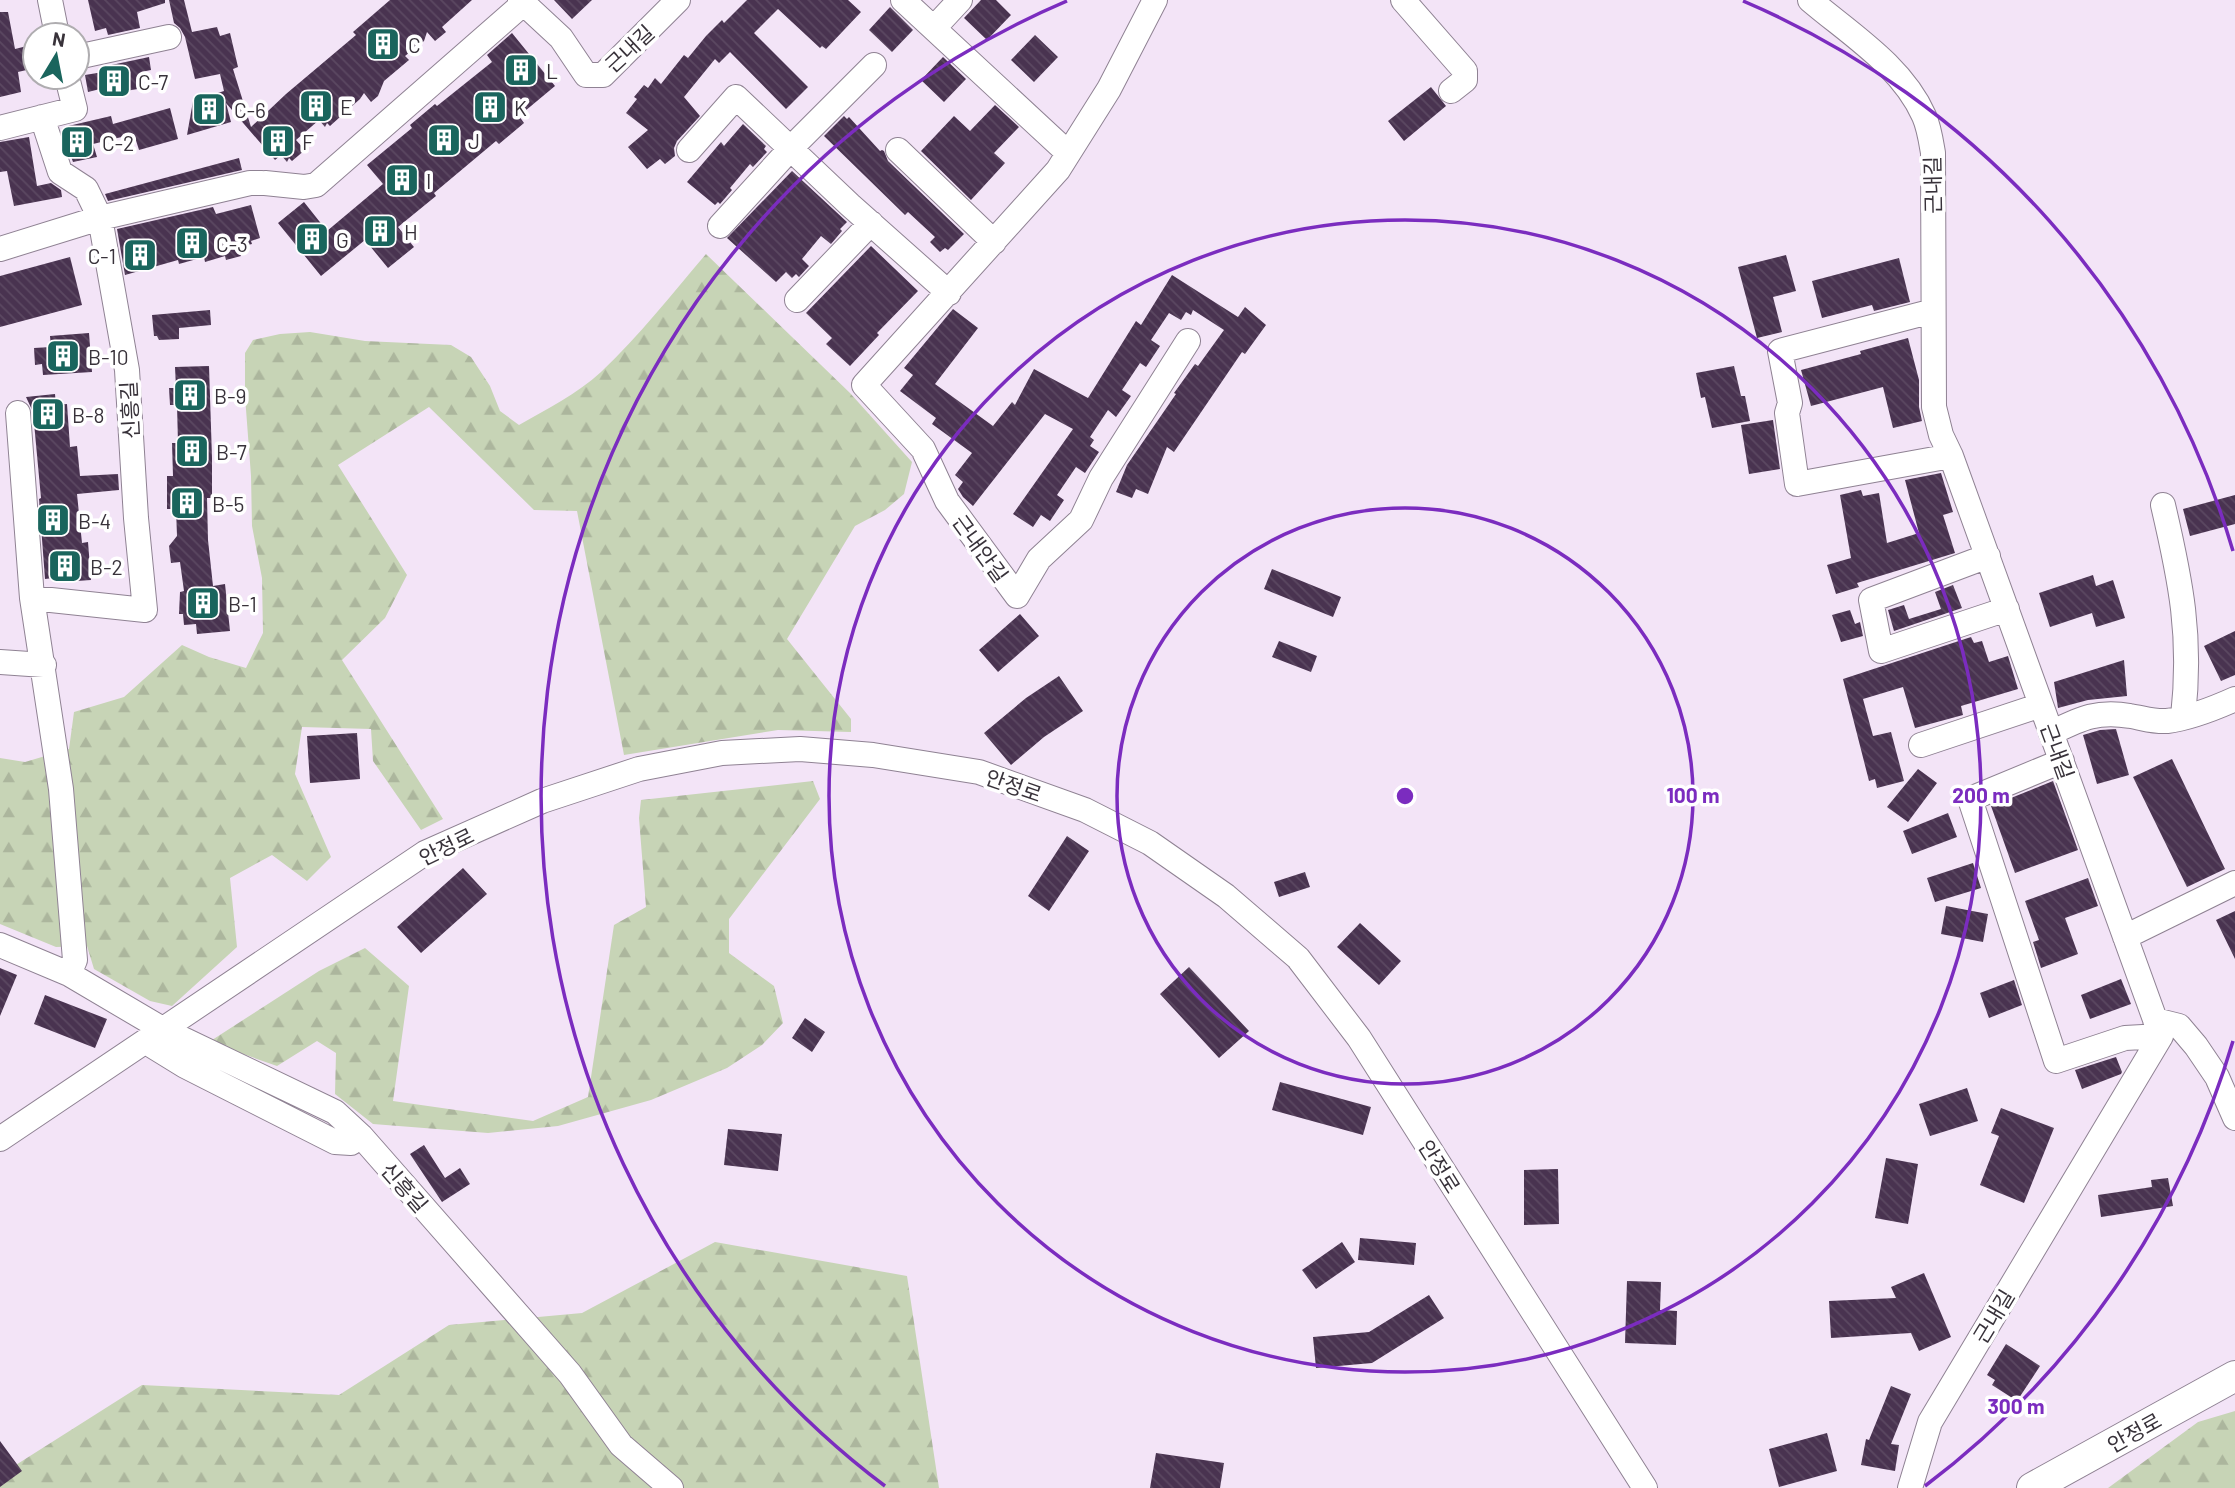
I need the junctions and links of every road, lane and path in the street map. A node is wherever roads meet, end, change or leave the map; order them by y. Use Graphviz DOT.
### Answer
graph roads {
  1 [pos="50,0"];
  2 [pos="678,0"];
  3 [pos="903,0"];
  4 [pos="960,0"];
  5 [pos="1155,0"];
  6 [pos="1403,0"];
  7 [pos="1810,0"];
  8 [pos="522,2"];
  9 [pos="54,21"];
  10 [pos="933,28"];
  11 [pos="169,37"];
  12 [pos="91,54"];
  13 [pos="874,65"];
  14 [pos="70,91"];
  15 [pos="1451,91"];
  16 [pos="42,117"];
  17 [pos="0,128"];
  18 [pos="792,147"];
  19 [pos="689,150"];
  20 [pos="898,150"];
  21 [pos="1068,153"];
  22 [pos="100,218"];
  23 [pos="871,223"];
  24 [pos="720,226"];
  25 [pos="994,242"];
  26 [pos="0,249"];
  27 [pos="949,293"];
  28 [pos="797,300"];
  29 [pos="1933,311"];
  30 [pos="1188,341"];
  31 [pos="18,414"];
  32 [pos="1951,456"];
  33 [pos="2163,505"];
  34 [pos="1987,556"];
  35 [pos="32,598"];
  36 [pos="2007,609"];
  37 [pos="0,663"];
  38 [pos="44,666"];
  39 [pos="2235,699"];
  40 [pos="2041,705"];
  41 [pos="2183,717"];
  42 [pos="2051,733"];
  43 [pos="1921,745"];
  44 [pos="2062,761"];
  45 [pos="2235,883"];
  46 [pos="2125,937"];
  47 [pos="0,945"];
  48 [pos="69,974"];
  49 [pos="2158,1028"];
  50 [pos="146,1042"];
  51 [pos="2235,1118"];
  52 [pos="0,1139"];
  53 [pos="2235,1376"];
  54 [pos="671,1488"];
  55 [pos="1645,1488"];
  56 [pos="1910,1488"];
  57 [pos="2032,1488"];
  1 -- 9 [label="street"];
  2 -- 8 [label="street, 근내길"];
  3 -- 10 [label="street"];
  4 -- 10 [label="street"];
  5 -- 21 [label="street, 근내안길"];
  6 -- 15 [label="street"];
  7 -- 29 [label="street, 근내길"];
  8 -- 22 [label="street"];
  10 -- 21 [label="street"];
  11 -- 12 [label="street"];
  13 -- 18 [label="street"];
  14 -- 16 [label="street"];
  16 -- 17 [label="street"];
  16 -- 22 [label="street, 신흥길"];
  18 -- 19 [label="street"];
  18 -- 23 [label="street"];
  18 -- 24 [label="street"];
  20 -- 25 [label="street"];
  21 -- 25 [label="street, 근내안길"];
  22 -- 26 [label="street"];
  22 -- 35 [label="street, 신흥길"];
  23 -- 27 [label="street"];
  23 -- 28 [label="street"];
  25 -- 27 [label="street, 근내안길"];
  27 -- 30 [label="street, 근내안길"];
  29 -- 32 [label="street, 근내길"];
  29 -- 32 [label="street"];
  31 -- 35 [label="street"];
  32 -- 34 [label="street, 근내길"];
  33 -- 41 [label="street"];
  34 -- 36 [label="street, 근내길"];
  34 -- 36 [label="street"];
  35 -- 38 [label="street"];
  36 -- 40 [label="street, 근내길"];
  37 -- 38 [label="street"];
  38 -- 48 [label="street"];
  39 -- 41 [label="street"];
  40 -- 42 [label="street, 근내길"];
  40 -- 43 [label="street"];
  41 -- 42 [label="street"];
  42 -- 44 [label="street, 근내길"];
  44 -- 46 [label="street, 근내길"];
  44 -- 49 [label="street"];
  45 -- 46 [label="street"];
  46 -- 49 [label="street, 근내길"];
  47 -- 48 [label="street"];
  48 -- 50 [label="street"];
  49 -- 51 [label="street"];
  49 -- 56 [label="street, 근내길"];
  50 -- 52 [label="street, 안정로"];
  50 -- 54 [label="street, 신흥길"];
  50 -- 55 [label="street, 안정로"];
  53 -- 57 [label="main road, 안정로"];
}
